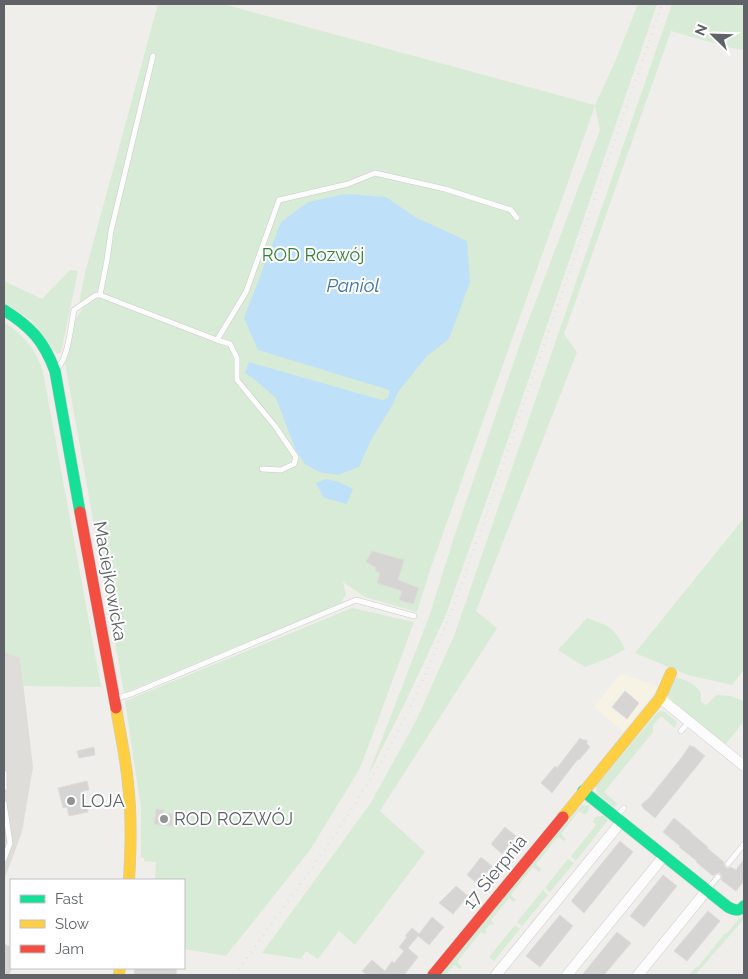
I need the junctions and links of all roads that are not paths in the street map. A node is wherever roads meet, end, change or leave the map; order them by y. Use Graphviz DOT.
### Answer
graph roads {
  1 [pos="154,56"];
  2 [pos="517,218"];
  3 [pos="100,295"];
  4 [pos="4,310"];
  5 [pos="217,340"];
  6 [pos="55,371"];
  7 [pos="262,469"];
  8 [pos="414,616"];
  9 [pos="671,673"];
  10 [pos="660,698"];
  11 [pos="114,699"];
  12 [pos="689,722"];
  13 [pos="681,731"];
  14 [pos="744,766"];
  15 [pos="4,773"];
  16 [pos="4,788"];
  17 [pos="583,791"];
  18 [pos="4,803"];
  19 [pos="624,808"];
  20 [pos="619,820"];
  21 [pos="744,844"];
  22 [pos="664,856"];
  23 [pos="4,859"];
  24 [pos="728,864"];
  25 [pos="718,877"];
  26 [pos="129,879"];
  27 [pos="707,890"];
  28 [pos="744,906"];
  29 [pos="433,975"];
  30 [pos="496,975"];
  31 [pos="567,975"];
  32 [pos="638,975"];
  1 -- 3 [label="lane"];
  2 -- 5 [label="lane"];
  3 -- 5 [label="lane"];
  3 -- 6 [label="lane"];
  4 -- 6 [label="street, Maciejkowicka"];
  5 -- 7 [label="lane"];
  6 -- 11 [label="street, Maciejkowicka"];
  8 -- 11 [label="lane"];
  9 -- 10 [label="street, 17 Sierpnia"];
  10 -- 12 [label="street"];
  10 -- 17 [label="street, 17 Sierpnia"];
  11 -- 26 [label="street, Maciejkowicka"];
  12 -- 13 [label="lane"];
  12 -- 14 [label="street"];
  15 -- 16 [label="lane"];
  17 -- 20 [label="street"];
  17 -- 29 [label="street, 17 Sierpnia"];
  18 -- 23 [label="lane"];
  19 -- 20 [label="lane"];
  20 -- 22 [label="street"];
  20 -- 30 [label="street"];
  21 -- 24 [label="lane"];
  22 -- 27 [label="street"];
  22 -- 31 [label="street"];
  25 -- 27 [label="lane"];
  27 -- 28 [label="street"];
  27 -- 32 [label="street"];
}
